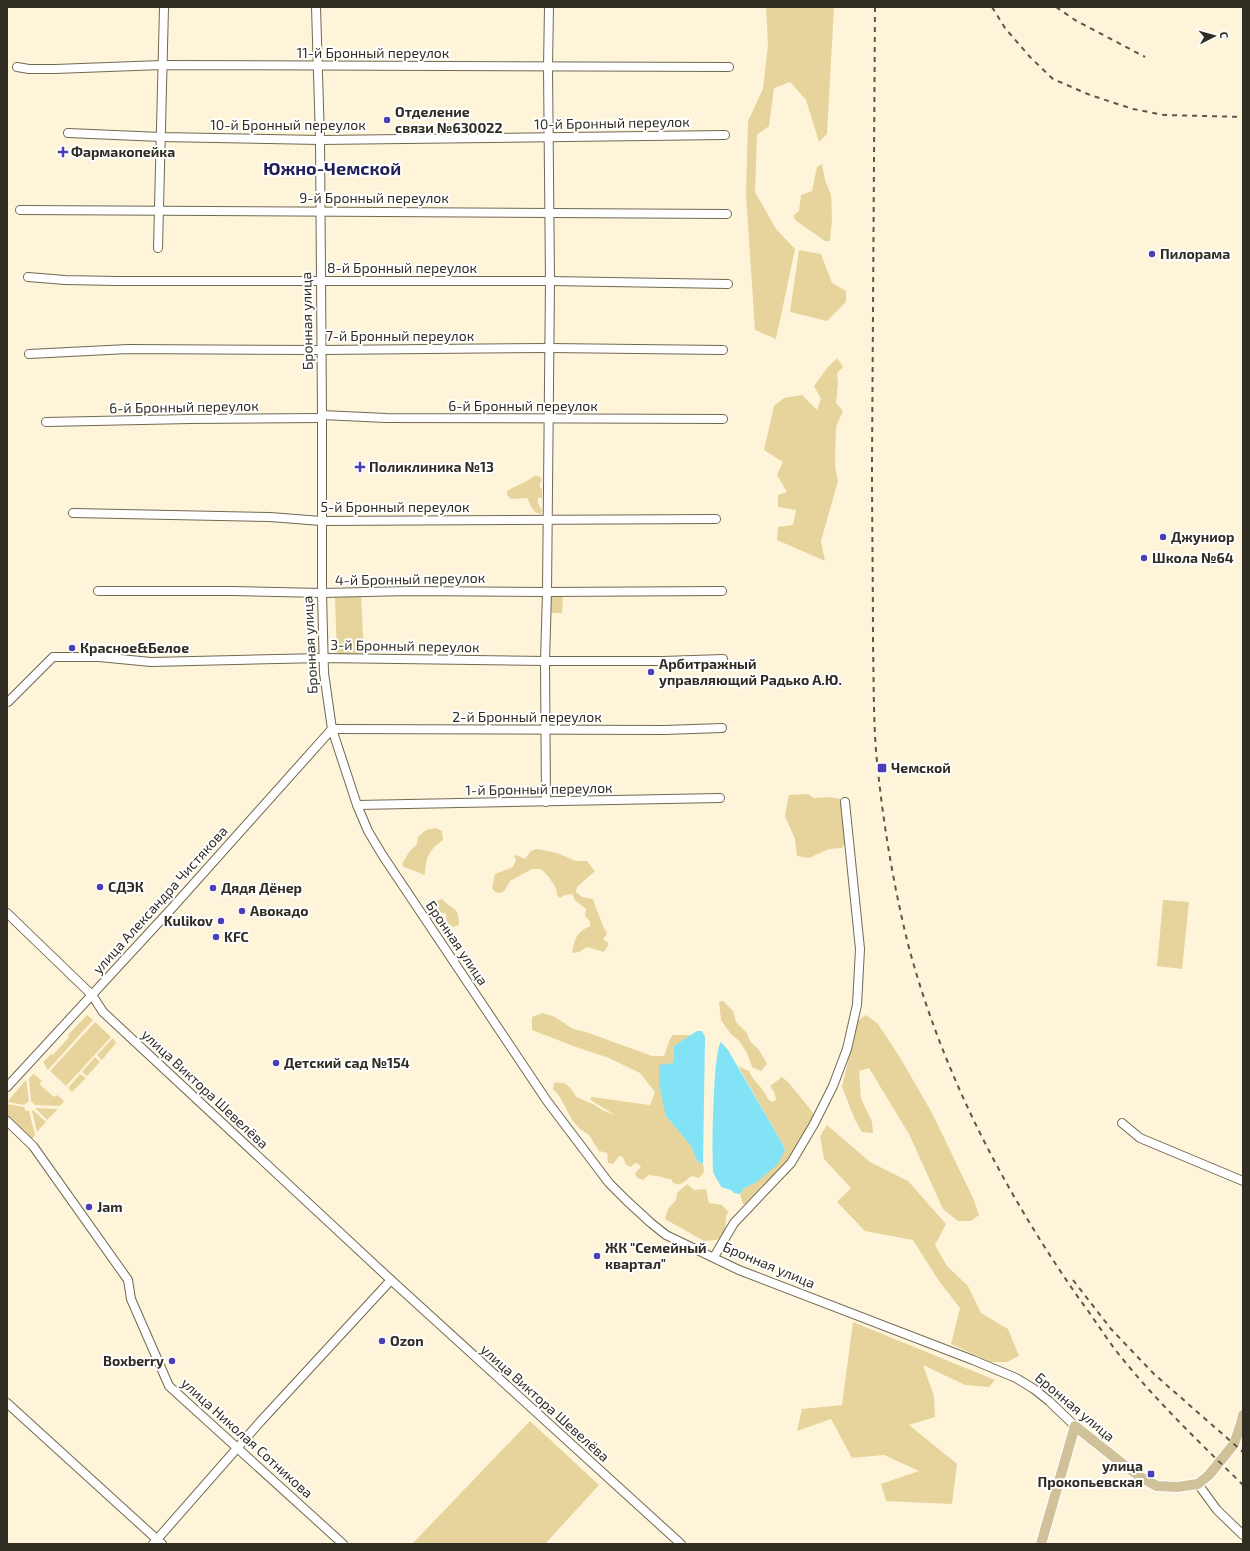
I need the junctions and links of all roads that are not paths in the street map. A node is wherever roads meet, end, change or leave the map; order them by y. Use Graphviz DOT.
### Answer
graph roads {
  1 [pos="164,7"];
  2 [pos="316,7"];
  3 [pos="549,7"];
  4 [pos="162,65"];
  5 [pos="317,66"];
  6 [pos="17,67"];
  7 [pos="548,67"];
  8 [pos="729,67"];
  9 [pos="68,133"];
  10 [pos="725,135"];
  11 [pos="161,137"];
  12 [pos="548,137"];
  13 [pos="320,140"];
  14 [pos="20,210"];
  15 [pos="320,211"];
  16 [pos="159,212"];
  17 [pos="549,212"];
  18 [pos="727,214"];
  19 [pos="158,248"];
  20 [pos="28,277"];
  21 [pos="550,281"];
  22 [pos="320,282"];
  23 [pos="728,284"];
  24 [pos="550,348"];
  25 [pos="321,350"];
  26 [pos="723,350"];
  27 [pos="30,354"];
  28 [pos="322,416"];
  29 [pos="723,419"];
  30 [pos="548,420"];
  31 [pos="46,422"];
  32 [pos="73,513"];
  33 [pos="716,519"];
  34 [pos="321,521"];
  35 [pos="548,521"];
  36 [pos="722,591"];
  37 [pos="98,592"];
  38 [pos="548,592"];
  39 [pos="322,593"];
  40 [pos="323,658"];
  41 [pos="723,659"];
  42 [pos="545,661"];
  43 [pos="8,702"];
  44 [pos="722,728"];
  45 [pos="332,729"];
  46 [pos="546,729"];
  47 [pos="720,798"];
  48 [pos="546,802"];
  49 [pos="845,802"];
  50 [pos="357,805"];
  51 [pos="7,912"];
  52 [pos="92,995"];
  53 [pos="7,1087"];
  54 [pos="7,1121"];
  55 [pos="1122,1123"];
  56 [pos="1243,1181"];
  57 [pos="714,1257"];
  58 [pos="391,1280"];
  59 [pos="7,1403"];
  60 [pos="1243,1415"];
  61 [pos="1075,1426"];
  62 [pos="238,1448"];
  63 [pos="1198,1484"];
  64 [pos="1243,1535"];
  65 [pos="157,1542"];
  66 [pos="343,1544"];
  67 [pos="681,1544"];
  68 [pos="1041,1544"];
  1 -- 4 [label="street"];
  2 -- 5 [label="street, Бронная улица"];
  3 -- 7 [label="street"];
  4 -- 5 [label="street, 11-й Бронный переулок"];
  4 -- 6 [label="street, 11-й Бронный переулок"];
  4 -- 11 [label="street"];
  5 -- 7 [label="street, 11-й Бронный переулок"];
  5 -- 13 [label="street, Бронная улица"];
  7 -- 8 [label="street, 11-й Бронный переулок"];
  7 -- 12 [label="street"];
  9 -- 11 [label="street, 10-й Бронный переулок"];
  10 -- 12 [label="street, 10-й Бронный переулок"];
  11 -- 13 [label="street, 10-й Бронный переулок"];
  11 -- 16 [label="street"];
  12 -- 13 [label="street, 10-й Бронный переулок"];
  12 -- 17 [label="street"];
  13 -- 15 [label="street, Бронная улица"];
  14 -- 16 [label="street, 9-й Бронный переулок"];
  15 -- 16 [label="street, 9-й Бронный переулок"];
  15 -- 17 [label="street, 9-й Бронный переулок"];
  15 -- 22 [label="street, Бронная улица"];
  16 -- 19 [label="street"];
  17 -- 18 [label="street, 9-й Бронный переулок"];
  17 -- 21 [label="street"];
  20 -- 22 [label="street, 8-й Бронный переулок"];
  21 -- 22 [label="street, 8-й Бронный переулок"];
  21 -- 23 [label="street, 8-й Бронный переулок"];
  21 -- 24 [label="street"];
  22 -- 25 [label="street, Бронная улица"];
  24 -- 25 [label="street, 7-й Бронный переулок"];
  24 -- 26 [label="street, 7-й Бронный переулок"];
  24 -- 30 [label="street"];
  25 -- 27 [label="street, 7-й Бронный переулок"];
  25 -- 28 [label="street, Бронная улица"];
  28 -- 30 [label="street, 6-й Бронный переулок"];
  28 -- 31 [label="street, 6-й Бронный переулок"];
  28 -- 34 [label="street, Бронная улица"];
  29 -- 30 [label="street, 6-й Бронный переулок"];
  30 -- 35 [label="street"];
  32 -- 34 [label="street, 5-й Бронный переулок"];
  33 -- 35 [label="street, 5-й Бронный переулок"];
  34 -- 35 [label="street, 5-й Бронный переулок"];
  34 -- 39 [label="street, Бронная улица"];
  35 -- 38 [label="street"];
  36 -- 38 [label="street, 4-й Бронный переулок"];
  37 -- 39 [label="street, 4-й Бронный переулок"];
  38 -- 39 [label="street, 4-й Бронный переулок"];
  38 -- 42 [label="street"];
  39 -- 40 [label="street, Бронная улица"];
  40 -- 42 [label="street, 3-й Бронный переулок"];
  40 -- 43 [label="street, 3-й Бронный переулок"];
  40 -- 45 [label="street, Бронная улица"];
  41 -- 42 [label="street, 3-й Бронный переулок"];
  42 -- 46 [label="street"];
  44 -- 46 [label="street, 2-й Бронный переулок"];
  45 -- 46 [label="street, 2-й Бронный переулок"];
  45 -- 50 [label="street, Бронная улица"];
  45 -- 52 [label="street, улица Александра Чистякова"];
  46 -- 48 [label="street"];
  47 -- 48 [label="street, 1-й Бронный переулок"];
  48 -- 50 [label="street, 1-й Бронный переулок"];
  49 -- 57 [label="street"];
  50 -- 57 [label="street, Бронная улица"];
  51 -- 52 [label="street, улица Виктора Шевелёва"];
  52 -- 53 [label="street, улица Александра Чистякова"];
  52 -- 58 [label="street, улица Виктора Шевелёва"];
  54 -- 62 [label="street, улица Николая Сотникова"];
  55 -- 56 [label="street"];
  57 -- 61 [label="street, Бронная улица"];
  58 -- 62 [label="street"];
  58 -- 67 [label="street, улица Виктора Шевелёва"];
  59 -- 65 [label="street"];
  60 -- 63 [label="main road"];
  61 -- 63 [label="main road, Бронная улица"];
  61 -- 68 [label="main road"];
  62 -- 65 [label="street"];
  62 -- 66 [label="street, улица Николая Сотникова"];
  63 -- 64 [label="street"];
}
